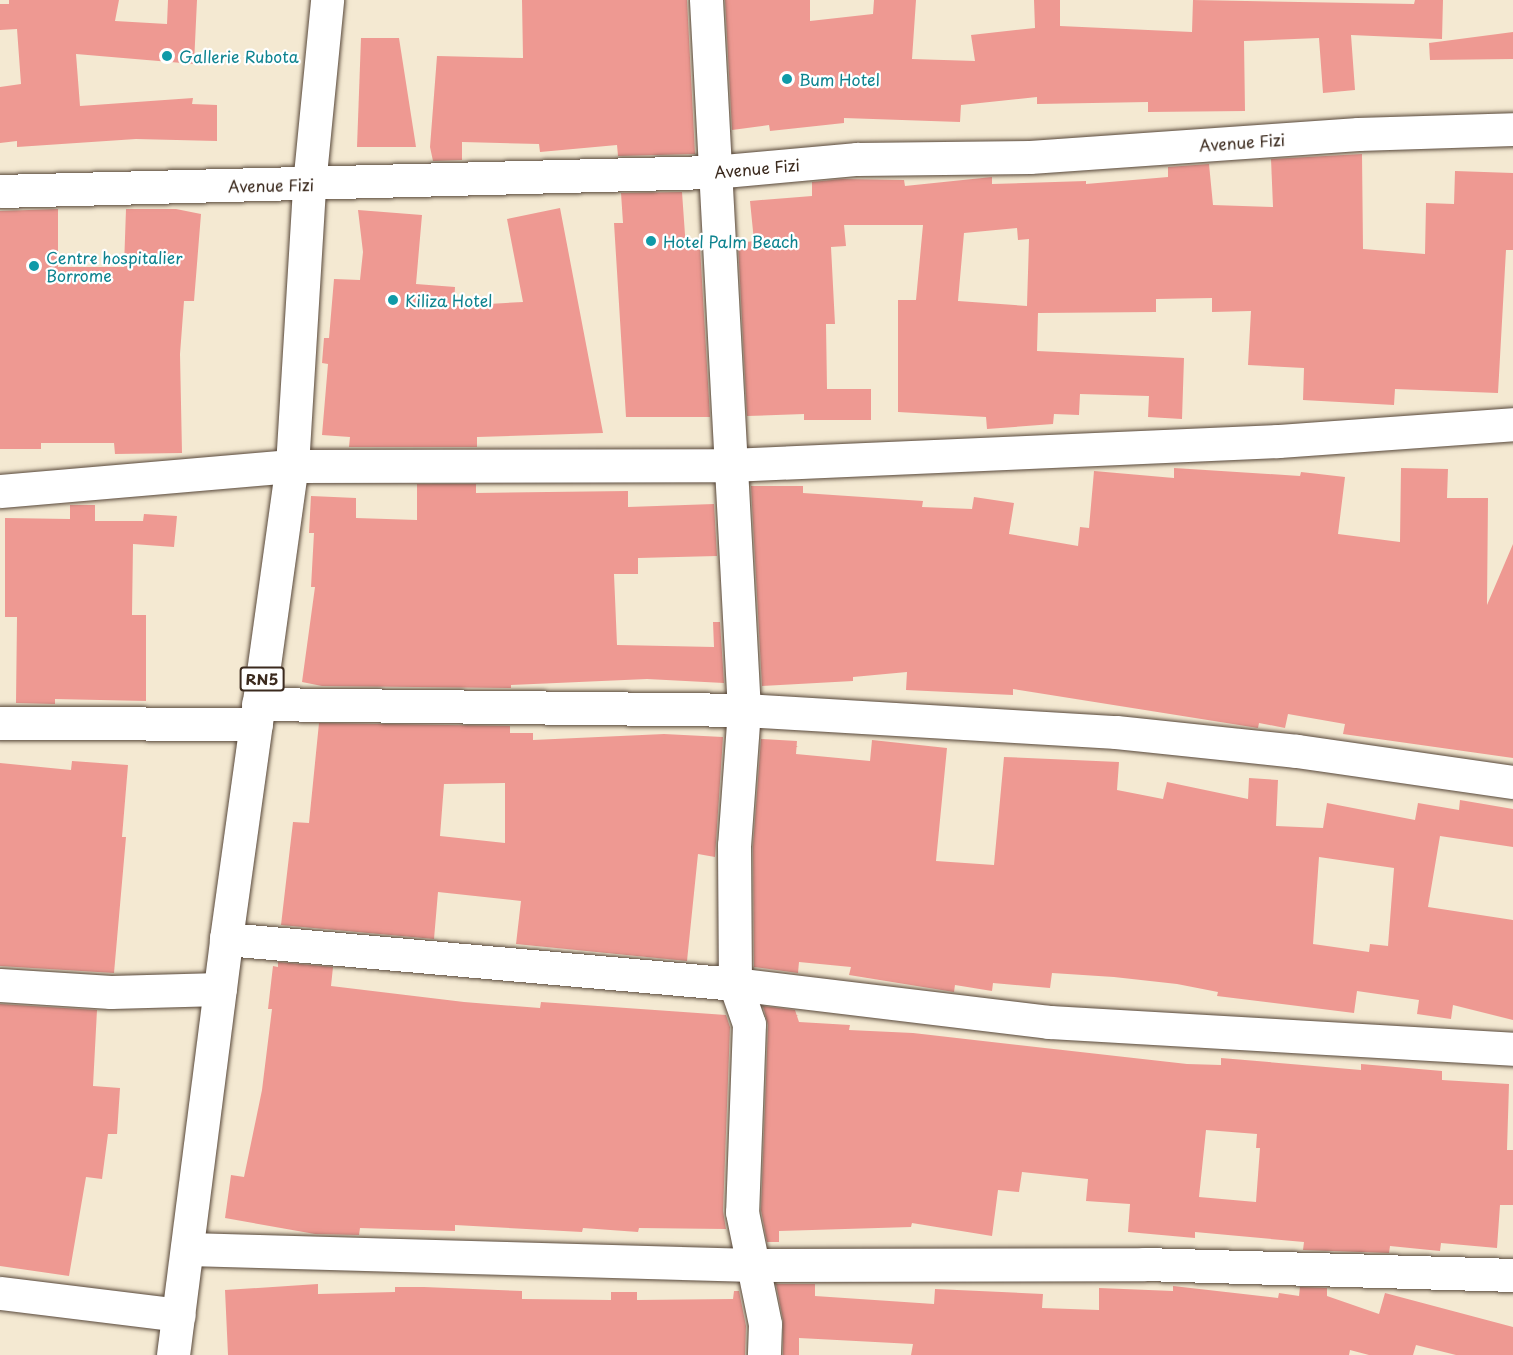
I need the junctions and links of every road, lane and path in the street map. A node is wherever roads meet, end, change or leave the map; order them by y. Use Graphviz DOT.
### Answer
graph roads {
  1 [pos="327,0"];
  2 [pos="706,0"];
  3 [pos="1513,129"];
  4 [pos="713,172"];
  5 [pos="309,184"];
  6 [pos="0,190"];
  7 [pos="1513,424"];
  8 [pos="730,465"];
  9 [pos="292,466"];
  10 [pos="0,491"];
  11 [pos="744,710"];
  12 [pos="257,714"];
  13 [pos="0,723"];
  14 [pos="1513,782"];
  15 [pos="226,939"];
  16 [pos="735,984"];
  17 [pos="0,985"];
  18 [pos="220,989"];
  19 [pos="1513,1048"];
  20 [pos="188,1249"];
  21 [pos="754,1265"];
  22 [pos="1513,1275"];
  23 [pos="0,1293"];
  24 [pos="179,1315"];
  25 [pos="173,1355"];
  26 [pos="764,1355"];
  1 -- 5 [label="main road, RN5"];
  2 -- 4 [label="main road"];
  3 -- 4 [label="main road, Avenue Fizi"];
  4 -- 5 [label="main road, Avenue Fizi"];
  4 -- 8 [label="main road"];
  5 -- 6 [label="main road, Avenue Fizi"];
  5 -- 9 [label="main road, RN5"];
  7 -- 8 [label="main road"];
  8 -- 9 [label="main road"];
  8 -- 11 [label="main road"];
  9 -- 10 [label="main road"];
  9 -- 12 [label="main road, RN5"];
  11 -- 12 [label="main road"];
  11 -- 14 [label="main road"];
  11 -- 16 [label="main road"];
  12 -- 13 [label="main road"];
  12 -- 15 [label="main road, RN5"];
  15 -- 16 [label="main road"];
  15 -- 18 [label="main road, RN5"];
  16 -- 19 [label="main road"];
  16 -- 21 [label="main road"];
  17 -- 18 [label="main road"];
  18 -- 20 [label="main road, RN5"];
  20 -- 21 [label="main road"];
  20 -- 24 [label="main road, RN5"];
  21 -- 22 [label="main road"];
  21 -- 26 [label="main road"];
  23 -- 24 [label="main road"];
  24 -- 25 [label="main road, RN5"];
}
